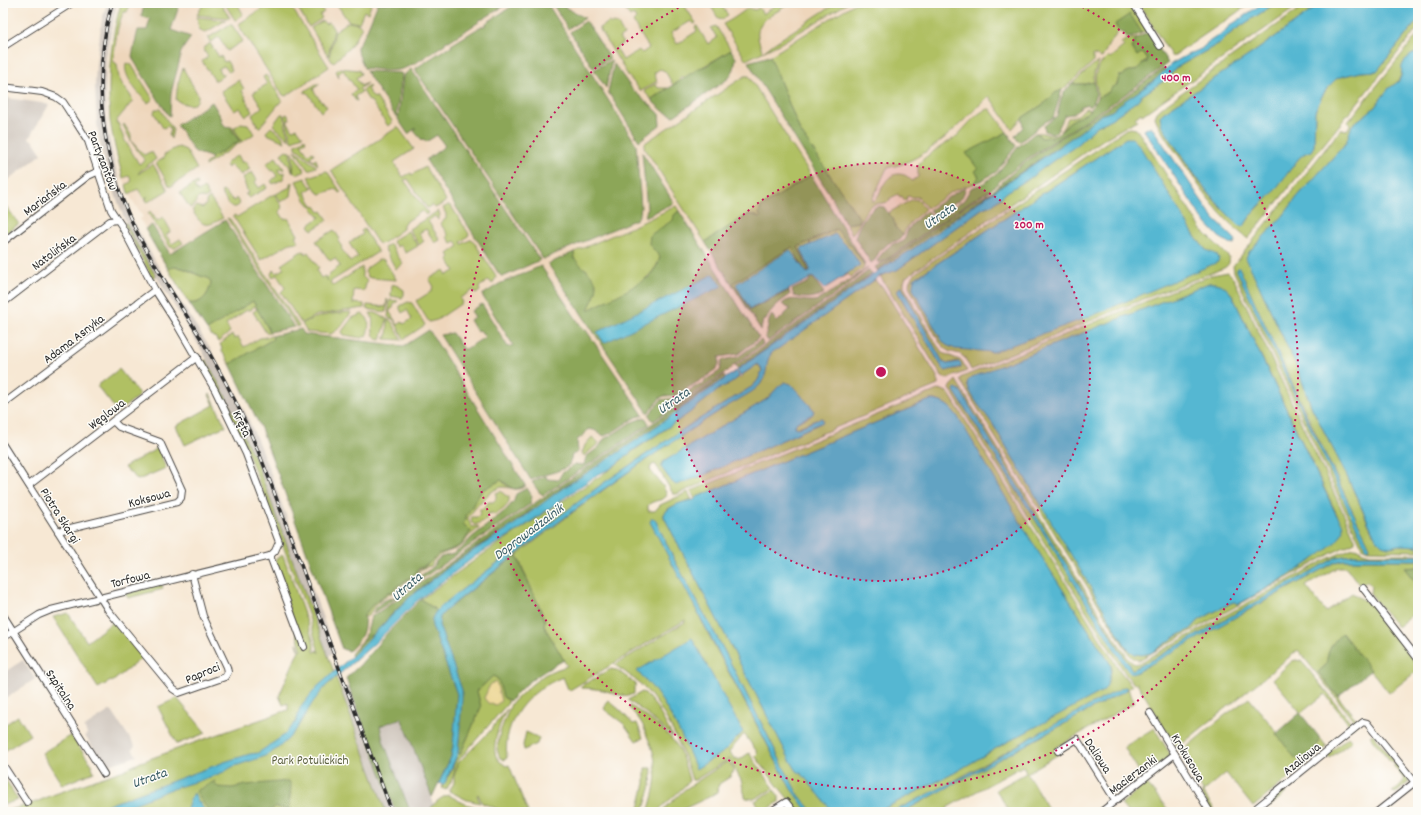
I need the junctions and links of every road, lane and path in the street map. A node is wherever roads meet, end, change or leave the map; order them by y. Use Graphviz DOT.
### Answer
graph roads {
  1 [pos="72,3"];
  2 [pos="1133,3"];
  3 [pos="1160,46"];
  4 [pos="3,47"];
  5 [pos="3,87"];
  6 [pos="99,171"];
  7 [pos="117,220"];
  8 [pos="3,242"];
  9 [pos="155,290"];
  10 [pos="3,303"];
  11 [pos="196,357"];
  12 [pos="3,404"];
  13 [pos="113,421"];
  14 [pos="3,445"];
  15 [pos="29,485"];
  16 [pos="58,531"];
  17 [pos="270,556"];
  18 [pos="192,574"];
  19 [pos="1363,588"];
  20 [pos="100,597"];
  21 [pos="3,615"];
  22 [pos="13,632"];
  23 [pos="3,638"];
  24 [pos="304,647"];
  25 [pos="1418,659"];
  26 [pos="1150,713"];
  27 [pos="1058,751"];
  28 [pos="1175,754"];
  29 [pos="3,765"];
  30 [pos="104,774"];
  31 [pos="1416,784"];
  32 [pos="1115,800"];
  33 [pos="27,802"];
  34 [pos="772,812"];
  35 [pos="794,812"];
  36 [pos="1101,812"];
  37 [pos="1210,812"];
  38 [pos="1251,812"];
  39 [pos="1377,812"];
  1 -- 4 [label="street"];
  2 -- 3 [label="street"];
  5 -- 6 [label="street, Partyzantów"];
  6 -- 7 [label="street, Partyzantów"];
  6 -- 8 [label="street, Mariańska"];
  7 -- 9 [label="street, Kręta"];
  7 -- 10 [label="street, Natolińska"];
  9 -- 11 [label="street, Kręta"];
  9 -- 12 [label="street, Adama Asnyka"];
  11 -- 13 [label="street, Węglowa"];
  11 -- 17 [label="street, Kręta"];
  13 -- 15 [label="street, Węglowa"];
  13 -- 16 [label="street, Koksowa"];
  14 -- 15 [label="street, Piotra Skargi"];
  15 -- 16 [label="street, Piotra Skargi"];
  16 -- 20 [label="street, Piotra Skargi"];
  17 -- 18 [label="street, Torfowa"];
  17 -- 24 [label="street"];
  18 -- 20 [label="street, Torfowa"];
  18 -- 20 [label="street, Paproci"];
  19 -- 25 [label="street"];
  20 -- 22 [label="street, Torfowa"];
  21 -- 22 [label="street, Szpitalna"];
  22 -- 23 [label="street, Torfowa"];
  22 -- 30 [label="street, Szpitalna"];
  26 -- 28 [label="street, Krokusowa"];
  27 -- 32 [label="street, Daliowa"];
  28 -- 32 [label="street, Macierzanki"];
  28 -- 37 [label="street, Krokusowa"];
  29 -- 33 [label="street"];
  31 -- 38 [label="street, Azaliowa"];
  31 -- 39 [label="street"];
  32 -- 36 [label="street, Macierzanki"];
  34 -- 35 [label="street"];
}
